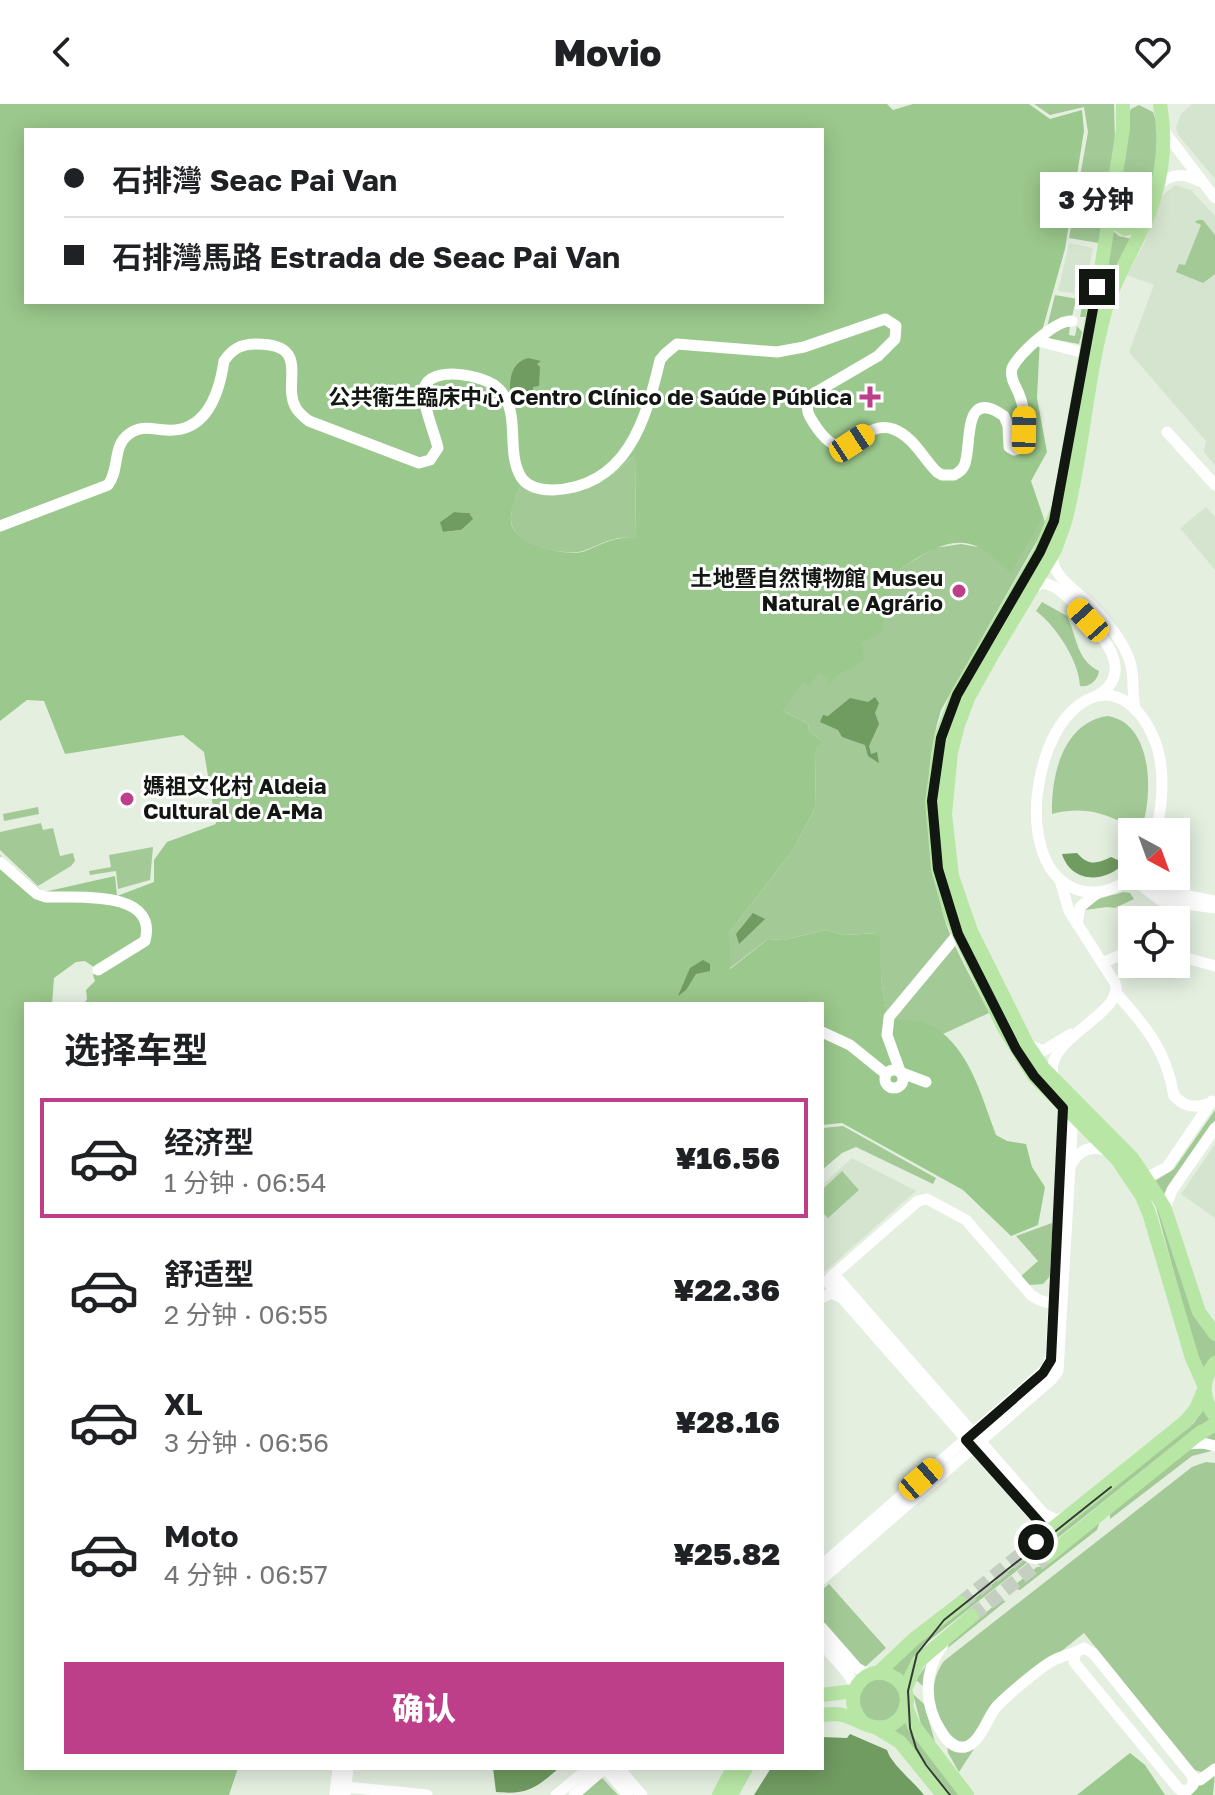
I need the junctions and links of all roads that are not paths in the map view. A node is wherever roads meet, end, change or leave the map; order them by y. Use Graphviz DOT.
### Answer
graph roads {
  1 [pos="1124,105"];
  2 [pos="1160,105"];
  3 [pos="1164,130"];
  4 [pos="1202,184"];
  5 [pos="1157,186"];
  6 [pos="1215,198"];
  7 [pos="1109,215"];
  8 [pos="1144,225"];
  9 [pos="1080,322"];
  10 [pos="1038,341"];
  11 [pos="1085,353"];
  12 [pos="1167,432"];
  13 [pos="1215,485"];
  14 [pos="0,526"];
  15 [pos="1055,550"];
  16 [pos="1031,590"];
  17 [pos="1097,695"];
  18 [pos="1135,708"];
  19 [pos="1159,818"];
  20 [pos="0,862"];
  21 [pos="1058,876"];
  22 [pos="1118,886"];
  23 [pos="1147,890"];
  24 [pos="1159,890"];
  25 [pos="1096,894"];
  26 [pos="1215,901"];
  27 [pos="1215,908"];
  28 [pos="1077,924"];
  29 [pos="958,934"];
  30 [pos="1118,956"];
  31 [pos="1190,959"];
  32 [pos="1102,963"];
  33 [pos="1215,966"];
  34 [pos="98,970"];
  35 [pos="1117,994"];
  36 [pos="1085,1025"];
  37 [pos="824,1033"];
  38 [pos="1027,1044"];
  39 [pos="901,1072"];
  40 [pos="1054,1078"];
  41 [pos="926,1082"];
  42 [pos="1065,1098"];
  43 [pos="1213,1100"];
  44 [pos="1073,1115"];
  45 [pos="1092,1116"];
  46 [pos="1063,1127"];
  47 [pos="1215,1128"];
  48 [pos="1112,1153"];
  49 [pos="1070,1169"];
  50 [pos="1146,1178"];
  51 [pos="1142,1196"];
  52 [pos="1165,1209"];
  53 [pos="1055,1272"];
  54 [pos="828,1280"];
  55 [pos="1023,1286"];
  56 [pos="824,1297"];
  57 [pos="841,1297"];
  58 [pos="1058,1306"];
  59 [pos="1215,1334"];
  60 [pos="1215,1363"];
  61 [pos="1204,1388"];
  62 [pos="1215,1416"];
  63 [pos="1215,1424"];
  64 [pos="973,1441"];
  65 [pos="1186,1444"];
  66 [pos="1215,1446"];
  67 [pos="1067,1516"];
  68 [pos="1038,1540"];
  69 [pos="1048,1556"];
  70 [pos="824,1563"];
  71 [pos="824,1577"];
  72 [pos="961,1603"];
  73 [pos="972,1616"];
  74 [pos="824,1630"];
  75 [pos="955,1630"];
  76 [pos="824,1646"];
  77 [pos="1075,1654"];
  78 [pos="874,1674"];
  79 [pos="855,1689"];
  80 [pos="905,1689"];
  81 [pos="824,1695"];
  82 [pos="906,1707"];
  83 [pos="1140,1711"];
  84 [pos="824,1715"];
  85 [pos="1124,1723"];
  86 [pos="871,1726"];
  87 [pos="1215,1769"];
  88 [pos="338,1770"];
  89 [pos="347,1770"];
  90 [pos="585,1770"];
  91 [pos="603,1770"];
  92 [pos="607,1770"];
  93 [pos="621,1770"];
  94 [pos="732,1770"];
  95 [pos="745,1770"];
  96 [pos="1193,1777"];
  97 [pos="341,1791"];
  98 [pos="427,1795"];
  99 [pos="556,1795"];
  100 [pos="574,1795"];
  101 [pos="628,1795"];
  102 [pos="642,1795"];
  103 [pos="719,1795"];
  104 [pos="731,1795"];
  105 [pos="943,1795"];
  106 [pos="967,1795"];
  1 -- 7 [label="main road"];
  2 -- 3 [label="main road"];
  3 -- 4 [label="street"];
  3 -- 5 [label="main road"];
  4 -- 5 [label="street"];
  4 -- 6 [label="street"];
  5 -- 8 [label="main road"];
  7 -- 8 [label="main road"];
  7 -- 9 [label="main road"];
  8 -- 15 [label="main road"];
  9 -- 10 [label="street"];
  9 -- 11 [label="main road"];
  10 -- 11 [label="street"];
  10 -- 14 [label="street"];
  11 -- 29 [label="main road"];
  12 -- 13 [label="street"];
  15 -- 16 [label="main road"];
  15 -- 18 [label="street"];
  16 -- 17 [label="street"];
  16 -- 38 [label="main road"];
  17 -- 18 [label="street"];
  17 -- 21 [label="street"];
  18 -- 19 [label="street"];
  20 -- 34 [label="street"];
  21 -- 25 [label="street"];
  21 -- 28 [label="street"];
  22 -- 25 [label="street"];
  23 -- 27 [label="street"];
  24 -- 26 [label="street"];
  25 -- 28 [label="street"];
  28 -- 32 [label="street"];
  29 -- 39 [label="street"];
  29 -- 42 [label="main road"];
  30 -- 32 [label="street"];
  31 -- 33 [label="street"];
  32 -- 35 [label="street"];
  35 -- 36 [label="street"];
  35 -- 43 [label="street"];
  36 -- 38 [label="street"];
  36 -- 40 [label="street"];
  37 -- 39 [label="street"];
  38 -- 40 [label="main road"];
  39 -- 41 [label="street"];
  40 -- 42 [label="main road"];
  42 -- 44 [label="main road"];
  42 -- 45 [label="main road"];
  42 -- 46 [label="street"];
  43 -- 50 [label="street"];
  44 -- 45 [label="main road"];
  44 -- 46 [label="street"];
  44 -- 48 [label="main road"];
  44 -- 49 [label="street"];
  45 -- 50 [label="main road"];
  46 -- 53 [label="street"];
  47 -- 52 [label="street"];
  48 -- 49 [label="street"];
  48 -- 51 [label="main road"];
  49 -- 58 [label="street"];
  50 -- 51 [label="street"];
  50 -- 52 [label="main road"];
  51 -- 61 [label="main road"];
  52 -- 59 [label="main road"];
  53 -- 55 [label="street"];
  53 -- 58 [label="street"];
  54 -- 55 [label="street"];
  54 -- 57 [label="street"];
  54 -- 64 [label="street"];
  55 -- 58 [label="street"];
  56 -- 57 [label="street"];
  57 -- 64 [label="street"];
  58 -- 64 [label="street"];
  60 -- 61 [label="main road"];
  61 -- 62 [label="main road"];
  61 -- 67 [label="main road"];
  63 -- 65 [label="main road"];
  64 -- 67 [label="street"];
  64 -- 68 [label="street"];
  64 -- 70 [label="street"];
  64 -- 71 [label="street"];
  65 -- 66 [label="street"];
  65 -- 69 [label="main road"];
  67 -- 68 [label="main road"];
  72 -- 78 [label="main road"];
  73 -- 75 [label="main road"];
  74 -- 78 [label="street"];
  75 -- 77 [label="street"];
  75 -- 80 [label="main road"];
  76 -- 79 [label="street"];
  77 -- 83 [label="street"];
  77 -- 85 [label="street"];
  78 -- 79 [label="main road"];
  78 -- 80 [label="main road"];
  79 -- 81 [label="main road"];
  79 -- 86 [label="main road"];
  80 -- 82 [label="main road"];
  82 -- 86 [label="main road"];
  82 -- 106 [label="main road"];
  83 -- 85 [label="street"];
  83 -- 96 [label="street"];
  84 -- 86 [label="main road"];
  85 -- 96 [label="street"];
  86 -- 105 [label="main road"];
  87 -- 96 [label="street"];
  88 -- 97 [label="street"];
  89 -- 97 [label="street"];
  90 -- 99 [label="street"];
  91 -- 100 [label="street"];
  92 -- 101 [label="street"];
  93 -- 102 [label="street"];
  94 -- 103 [label="main road"];
  95 -- 104 [label="main road"];
  97 -- 98 [label="street"];
}
